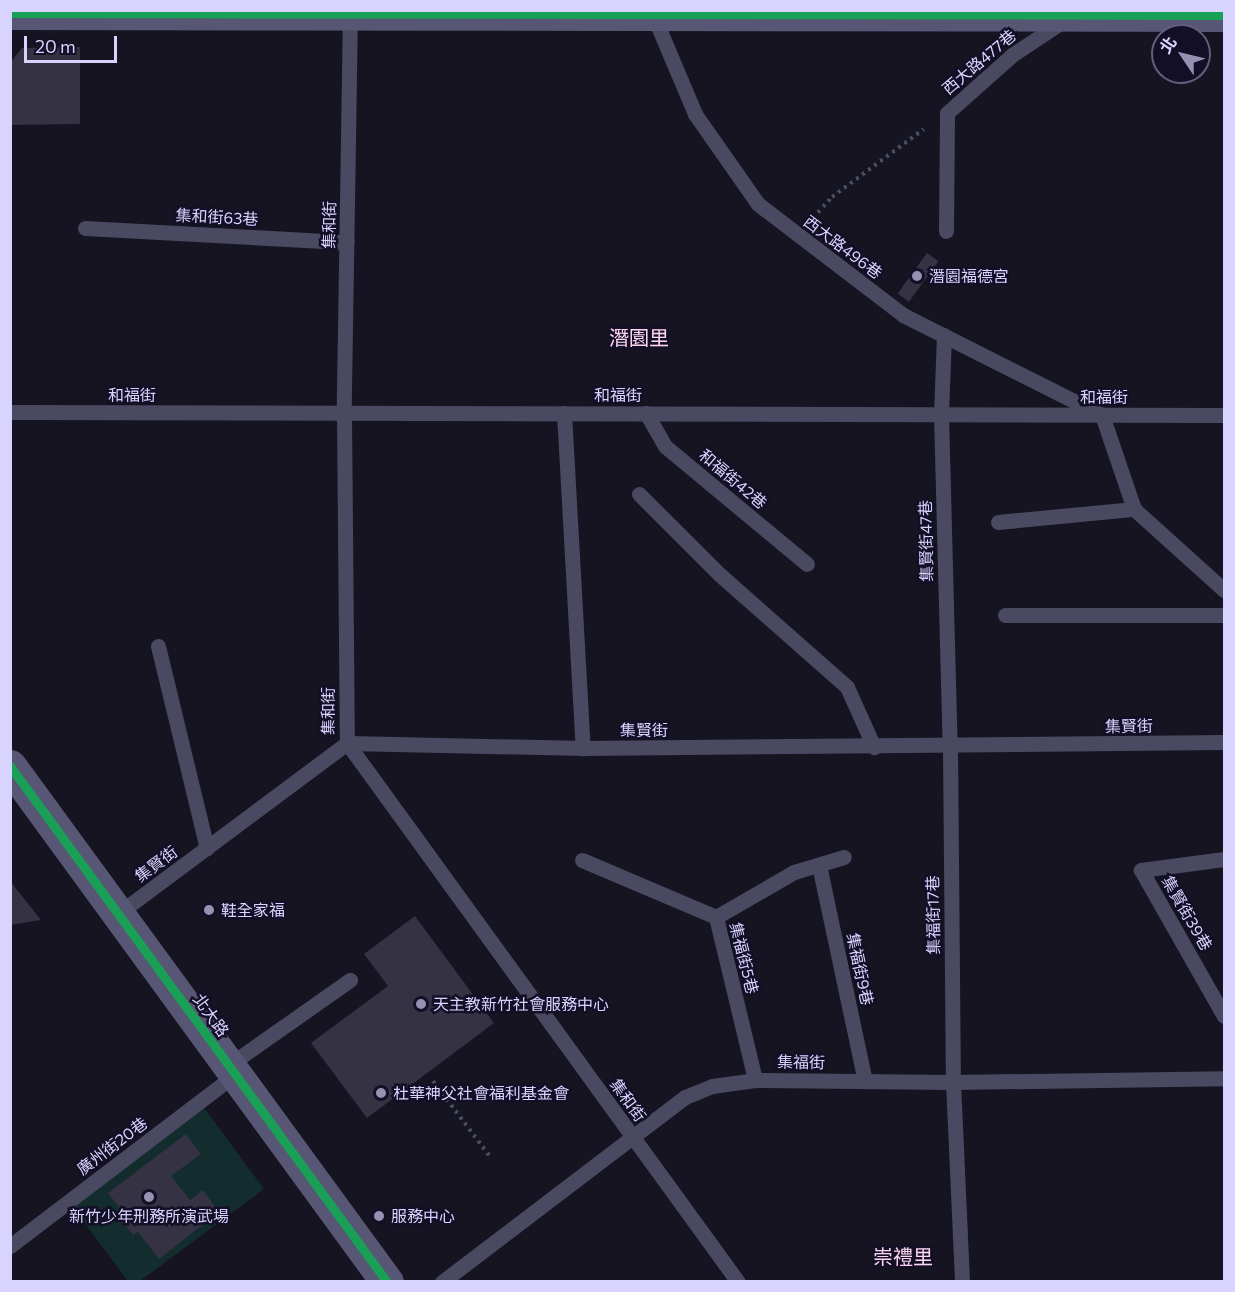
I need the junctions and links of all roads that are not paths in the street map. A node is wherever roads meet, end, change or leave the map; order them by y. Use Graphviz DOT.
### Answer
graph roads {
  1 [pos="350,12"];
  2 [pos="652,12"];
  3 [pos="797,12"];
  4 [pos="1075,12"];
  5 [pos="10,13"];
  6 [pos="1224,15"];
  7 [pos="86,228"];
  8 [pos="946,231"];
  9 [pos="347,242"];
  10 [pos="944,335"];
  11 [pos="10,412"];
  12 [pos="344,413"];
  13 [pos="564,413"];
  14 [pos="646,413"];
  15 [pos="941,414"];
  16 [pos="1102,415"];
  17 [pos="1224,415"];
  18 [pos="639,494"];
  19 [pos="1134,509"];
  20 [pos="998,522"];
  21 [pos="807,564"];
  22 [pos="1224,590"];
  23 [pos="1005,615"];
  24 [pos="1224,615"];
  25 [pos="158,646"];
  26 [pos="1224,742"];
  27 [pos="346,743"];
  28 [pos="874,747"];
  29 [pos="950,747"];
  30 [pos="583,748"];
  31 [pos="10,766"];
  32 [pos="207,848"];
  33 [pos="844,858"];
  34 [pos="1224,859"];
  35 [pos="582,860"];
  36 [pos="819,865"];
  37 [pos="120,913"];
  38 [pos="716,917"];
  39 [pos="350,980"];
  40 [pos="1224,1016"];
  41 [pos="233,1070"];
  42 [pos="1224,1078"];
  43 [pos="756,1080"];
  44 [pos="865,1081"];
  45 [pos="953,1083"];
  46 [pos="633,1138"];
  47 [pos="10,1246"];
  48 [pos="387,1281"];
  49 [pos="442,1281"];
  50 [pos="738,1281"];
  51 [pos="962,1281"];
  1 -- 2 [label="street"];
  1 -- 5 [label="street"];
  1 -- 9 [label="lane, 集和街"];
  2 -- 3 [label="street"];
  2 -- 10 [label="lane, 西大路496巷"];
  3 -- 4 [label="street"];
  4 -- 6 [label="street"];
  4 -- 8 [label="lane, 西大路477巷"];
  7 -- 9 [label="lane, 集和街63巷"];
  9 -- 12 [label="lane, 集和街"];
  10 -- 15 [label="lane, 集賢街47巷"];
  10 -- 16 [label="lane, 西大路496巷"];
  11 -- 12 [label="lane, 和福街"];
  12 -- 13 [label="lane, 和福街"];
  12 -- 27 [label="lane, 集和街"];
  13 -- 14 [label="lane, 和福街"];
  13 -- 30 [label="lane"];
  14 -- 15 [label="lane, 和福街"];
  14 -- 21 [label="lane, 和福街42巷"];
  15 -- 16 [label="lane, 和福街"];
  15 -- 29 [label="lane, 集賢街47巷"];
  16 -- 17 [label="lane, 和福街"];
  16 -- 19 [label="lane"];
  18 -- 28 [label="lane"];
  19 -- 20 [label="lane"];
  19 -- 22 [label="lane"];
  23 -- 24 [label="lane"];
  25 -- 32 [label="lane"];
  26 -- 29 [label="lane, 集賢街"];
  27 -- 30 [label="lane, 集賢街"];
  27 -- 32 [label="lane, 集賢街"];
  27 -- 46 [label="lane, 集和街"];
  28 -- 29 [label="lane, 集賢街"];
  28 -- 30 [label="lane, 集賢街"];
  29 -- 45 [label="lane, 集福街17巷"];
  31 -- 37 [label="street, 北大路"];
  32 -- 37 [label="lane, 集賢街"];
  33 -- 36 [label="lane"];
  34 -- 40 [label="lane, 集賢街39巷"];
  35 -- 38 [label="lane, 集福街5巷"];
  36 -- 38 [label="lane"];
  36 -- 44 [label="lane, 集福街9巷"];
  37 -- 41 [label="street, 北大路"];
  38 -- 43 [label="lane, 集福街5巷"];
  39 -- 41 [label="lane, 廣州街20巷"];
  41 -- 47 [label="lane, 廣州街20巷"];
  41 -- 48 [label="street, 北大路"];
  42 -- 45 [label="lane, 集福街"];
  43 -- 44 [label="lane, 集福街"];
  43 -- 46 [label="lane, 集福街"];
  44 -- 45 [label="lane, 集福街"];
  45 -- 51 [label="lane, 集福街17巷"];
  46 -- 49 [label="lane, 集福街"];
  46 -- 50 [label="lane, 集和街"];
}
